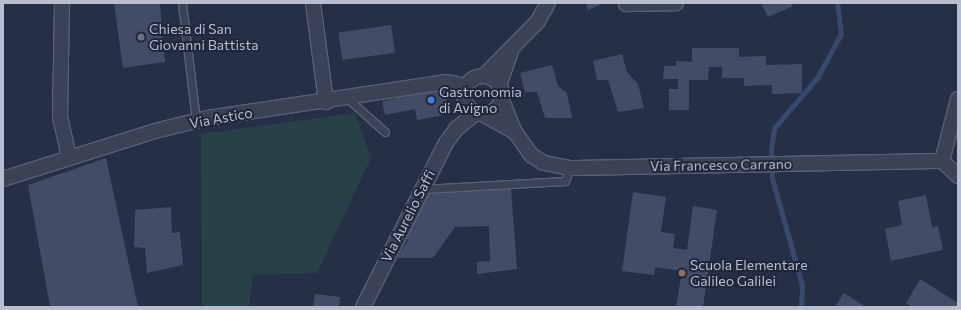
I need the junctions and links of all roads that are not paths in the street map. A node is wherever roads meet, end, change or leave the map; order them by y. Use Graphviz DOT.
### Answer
graph roads {
  1 [pos="62,3"];
  2 [pos="182,3"];
  3 [pos="313,3"];
  4 [pos="548,3"];
  5 [pos="676,3"];
  6 [pos="626,4"];
  7 [pos="512,49"];
  8 [pos="480,77"];
  9 [pos="445,82"];
  10 [pos="500,92"];
  11 [pos="464,96"];
  12 [pos="346,98"];
  13 [pos="958,98"];
  14 [pos="326,102"];
  15 [pos="480,114"];
  16 [pos="196,121"];
  17 [pos="457,128"];
  18 [pos="385,132"];
  19 [pos="515,132"];
  20 [pos="958,138"];
  21 [pos="69,156"];
  22 [pos="942,161"];
  23 [pos="570,168"];
  24 [pos="958,176"];
  25 [pos="3,179"];
  26 [pos="421,189"];
  27 [pos="363,307"];
  1 -- 21 [label="street"];
  2 -- 16 [label="lane"];
  3 -- 14 [label="street"];
  4 -- 7 [label="street, Via Aurelio Saffi"];
  5 -- 6 [label="street"];
  7 -- 8 [label="street, Via Aurelio Saffi"];
  7 -- 10 [label="street, Via Aurelio Saffi"];
  8 -- 9 [label="street, Via Astico"];
  8 -- 10 [label="street"];
  8 -- 11 [label="street, Via Aurelio Saffi"];
  9 -- 11 [label="street"];
  9 -- 12 [label="street, Via Astico"];
  10 -- 15 [label="street, Via Aurelio Saffi"];
  10 -- 19 [label="street, Via Francesco Carrano"];
  11 -- 15 [label="street"];
  11 -- 17 [label="street, Via Aurelio Saffi"];
  12 -- 14 [label="street, Via Astico"];
  12 -- 18 [label="lane"];
  13 -- 22 [label="street"];
  14 -- 16 [label="street, Via Astico"];
  15 -- 17 [label="street, Via Aurelio Saffi"];
  15 -- 19 [label="street, Via Francesco Carrano"];
  16 -- 21 [label="street, Via Astico"];
  17 -- 26 [label="street, Via Aurelio Saffi"];
  19 -- 23 [label="street, Via Francesco Carrano"];
  20 -- 22 [label="street"];
  21 -- 25 [label="street, Via Astico"];
  22 -- 23 [label="street, Via Francesco Carrano"];
  22 -- 24 [label="street"];
  23 -- 26 [label="lane"];
  26 -- 27 [label="street, Via Aurelio Saffi"];
}
